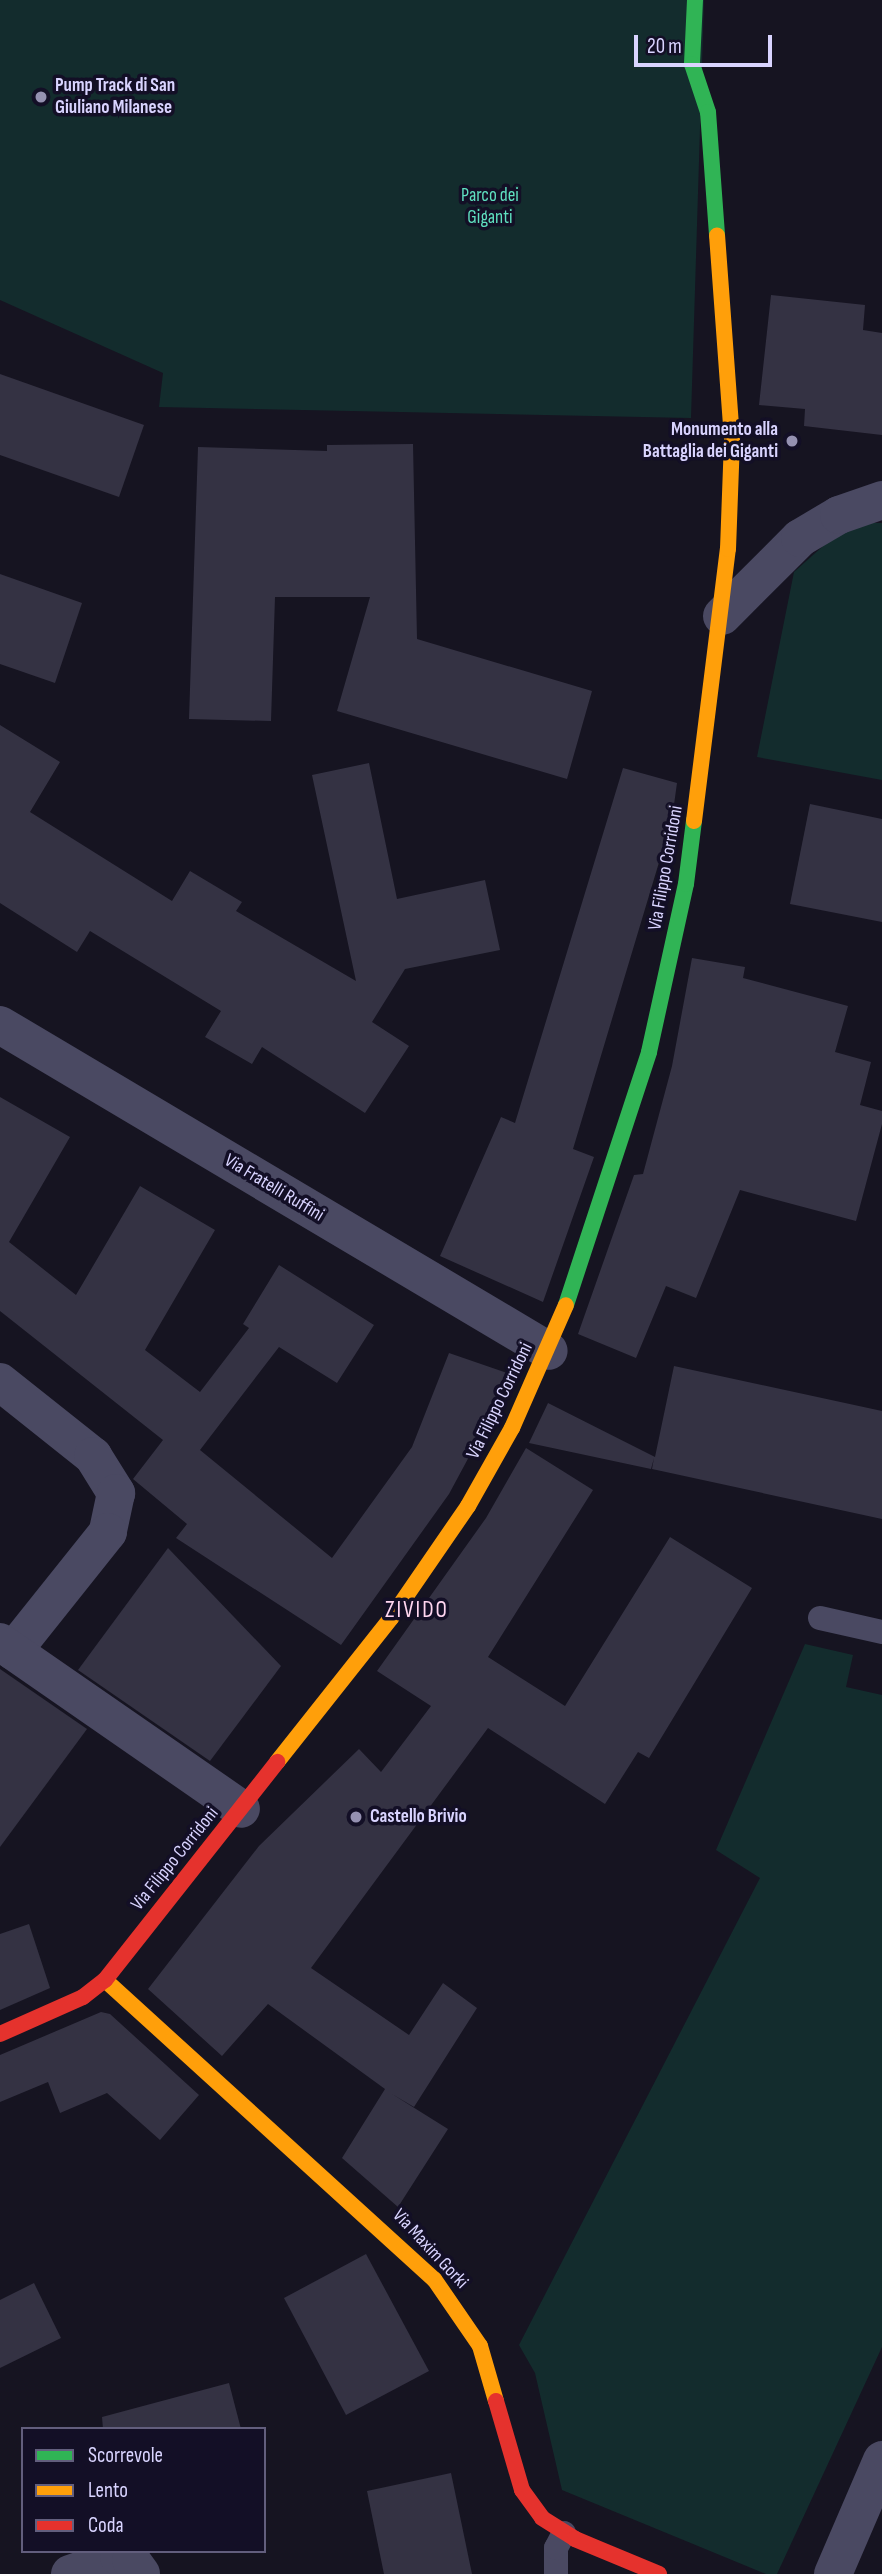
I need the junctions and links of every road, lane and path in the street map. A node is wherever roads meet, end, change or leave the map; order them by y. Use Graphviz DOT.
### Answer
graph roads {
  1 [pos="695,0"];
  2 [pos="882,500"];
  3 [pos="722,616"];
  4 [pos="0,1025"];
  5 [pos="549,1351"];
  6 [pos="0,1382"];
  7 [pos="820,1618"];
  8 [pos="882,1632"];
  9 [pos="7,1646"];
  10 [pos="241,1809"];
  11 [pos="105,1980"];
  12 [pos="0,2034"];
  13 [pos="882,2459"];
  14 [pos="564,2533"];
  15 [pos="70,2574"];
  16 [pos="141,2574"];
  17 [pos="556,2574"];
  18 [pos="659,2574"];
  19 [pos="833,2574"];
  1 -- 3 [label="street, Via Filippo Corridoni"];
  2 -- 3 [label="street"];
  3 -- 5 [label="street, Via Filippo Corridoni"];
  4 -- 5 [label="street, Via Fratelli Ruffini"];
  5 -- 10 [label="street, Via Filippo Corridoni"];
  6 -- 9 [label="street"];
  7 -- 8 [label="lane"];
  9 -- 10 [label="street"];
  10 -- 11 [label="street, Via Filippo Corridoni"];
  11 -- 12 [label="street, Via Filippo Corridoni"];
  11 -- 14 [label="street, Via Maxim Gorki"];
  13 -- 19 [label="street"];
  14 -- 17 [label="lane"];
  14 -- 18 [label="street, Via Maxim Gorki"];
  15 -- 16 [label="street"];
}
